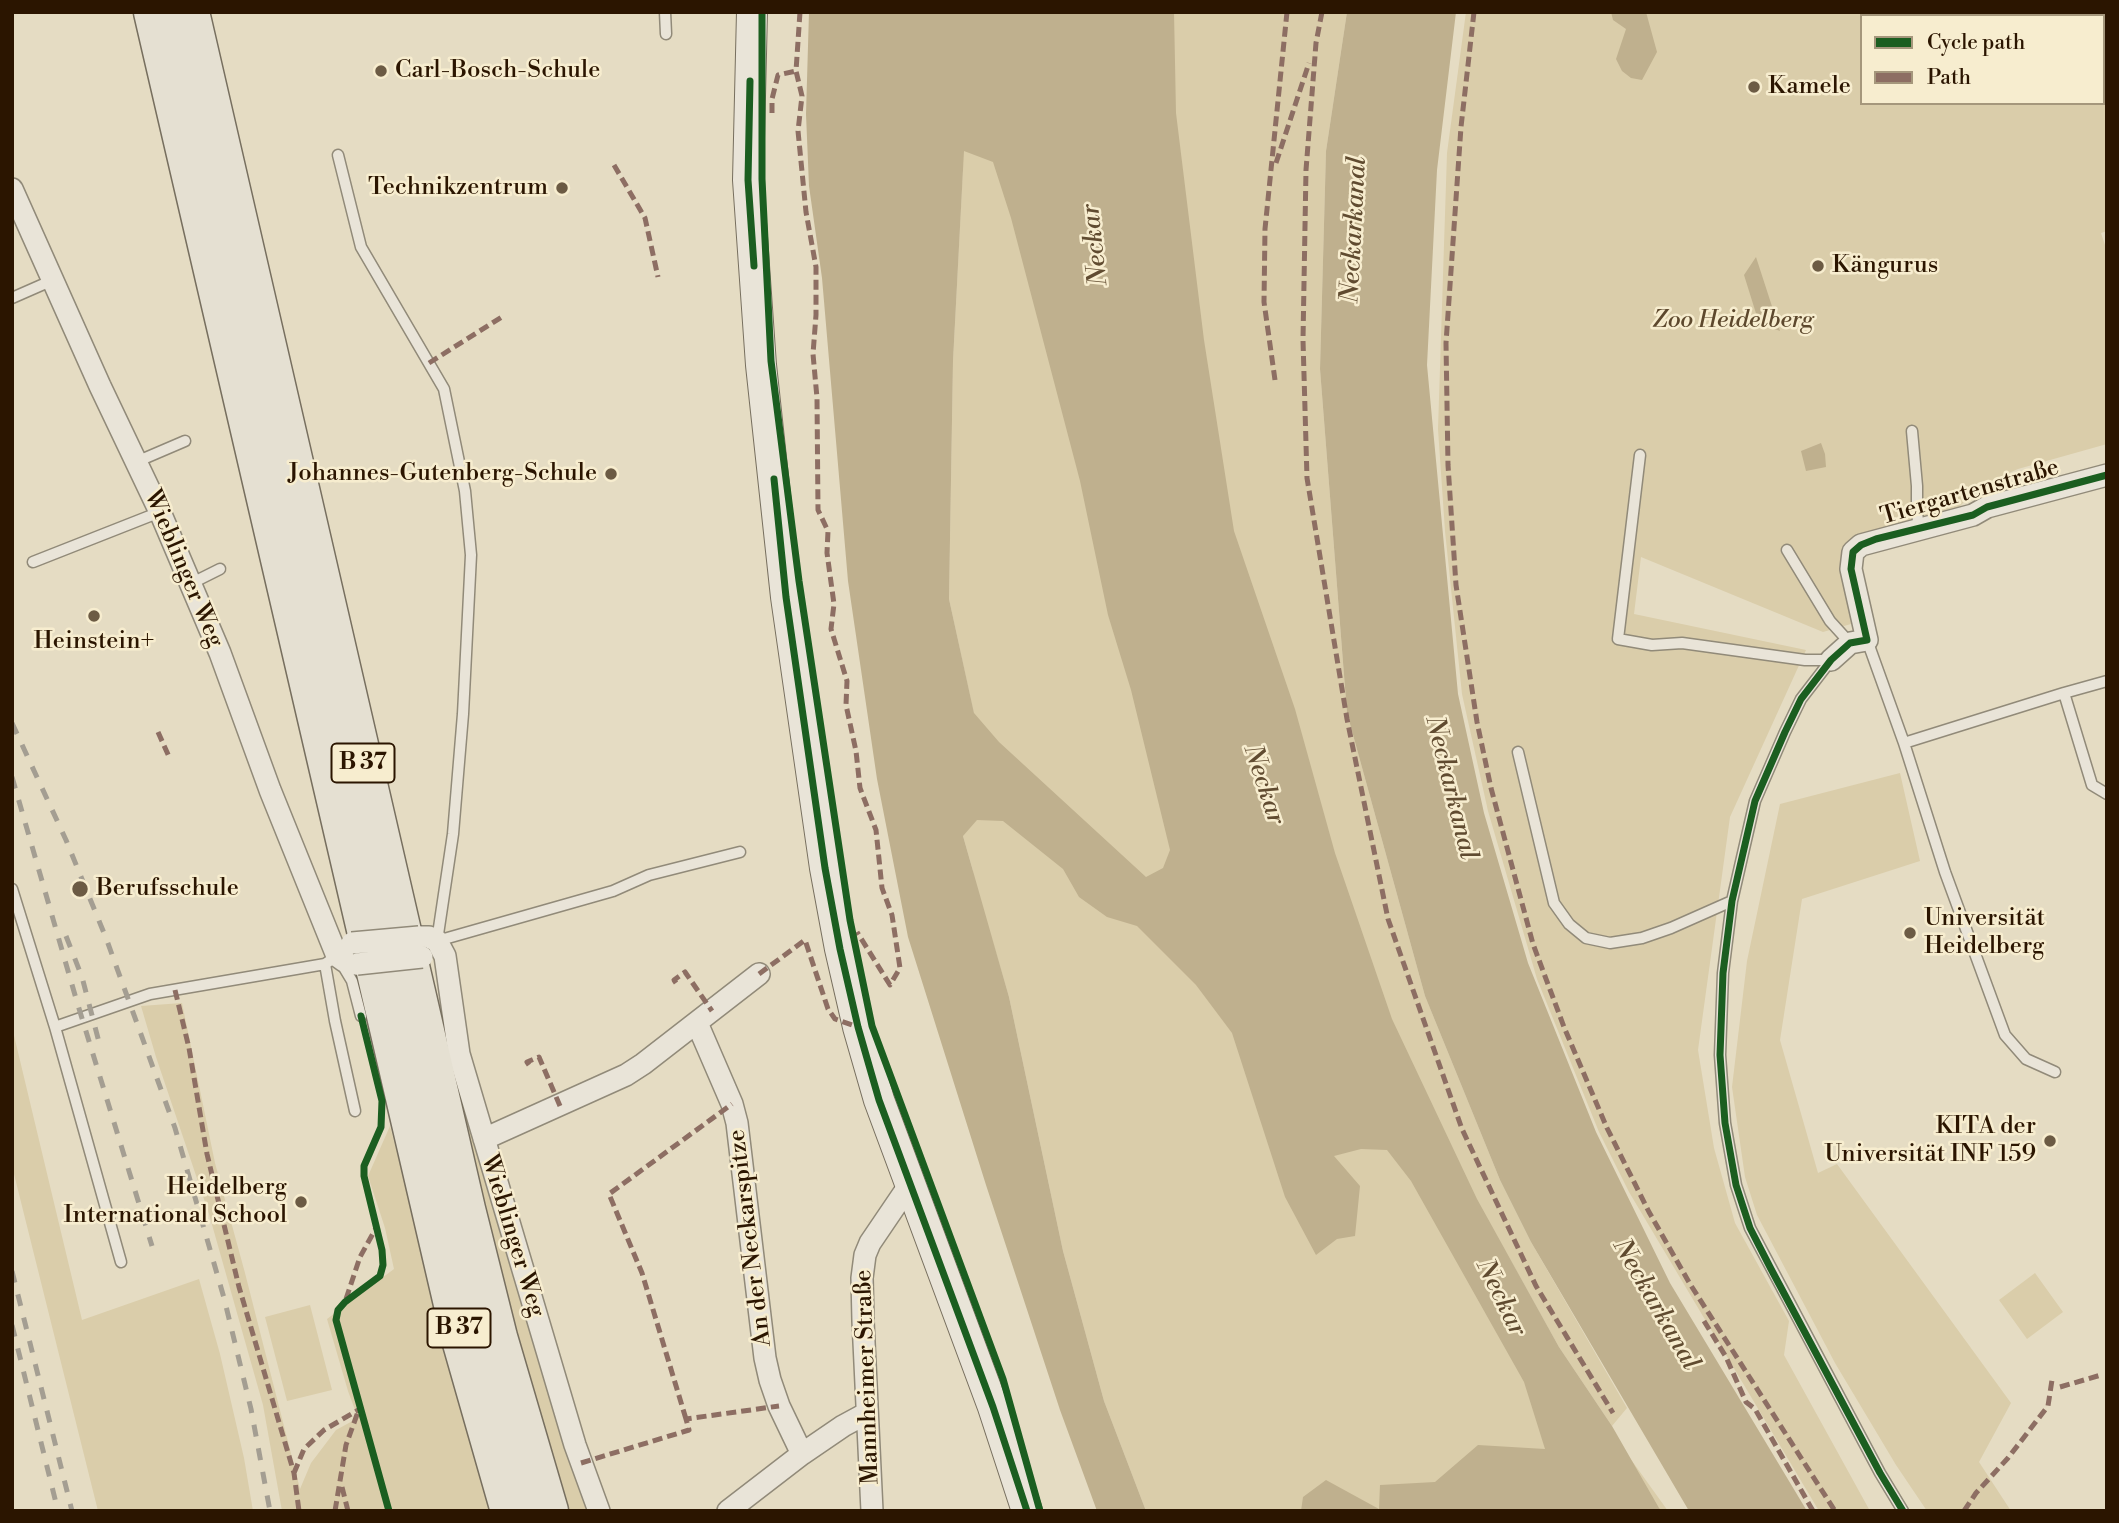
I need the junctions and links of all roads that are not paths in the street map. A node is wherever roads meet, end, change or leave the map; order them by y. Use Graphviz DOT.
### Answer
graph roads {
  1 [pos="153,12"];
  2 [pos="190,12"];
  3 [pos="665,12"];
  4 [pos="752,12"];
  5 [pos="666,34"];
  6 [pos="338,155"];
  7 [pos="12,189"];
  8 [pos="53,280"];
  9 [pos="12,298"];
  10 [pos="1912,432"];
  11 [pos="185,441"];
  12 [pos="1640,455"];
  13 [pos="136,462"];
  14 [pos="2107,475"];
  15 [pos="160,512"];
  16 [pos="1919,528"];
  17 [pos="1787,550"];
  18 [pos="33,562"];
  19 [pos="220,569"];
  20 [pos="190,584"];
  21 [pos="1858,642"];
  22 [pos="1831,660"];
  23 [pos="2107,681"];
  24 [pos="2064,693"];
  25 [pos="1904,743"];
  26 [pos="1518,752"];
  27 [pos="2107,794"];
  28 [pos="740,852"];
  29 [pos="12,889"];
  30 [pos="1732,901"];
  31 [pos="431,948"];
  32 [pos="343,957"];
  33 [pos="759,974"];
  34 [pos="361,1016"];
  35 [pos="697,1023"];
  36 [pos="55,1027"];
  37 [pos="2054,1072"];
  38 [pos="355,1111"];
  39 [pos="484,1139"];
  40 [pos="910,1184"];
  41 [pos="121,1262"];
  42 [pos="867,1413"];
  43 [pos="802,1454"];
  44 [pos="510,1511"];
  45 [pos="549,1511"];
  46 [pos="598,1511"];
  47 [pos="728,1511"];
  48 [pos="872,1511"];
  49 [pos="1027,1511"];
  50 [pos="1903,1511"];
  1 -- 44 [label="highway, B 37"];
  2 -- 45 [label="highway, B 37"];
  3 -- 5 [label="lane"];
  4 -- 40 [label="street"];
  6 -- 31 [label="lane"];
  7 -- 8 [label="street, Wieblinger Weg"];
  8 -- 9 [label="lane"];
  8 -- 13 [label="street, Wieblinger Weg"];
  10 -- 16 [label="lane"];
  11 -- 13 [label="lane"];
  12 -- 22 [label="lane"];
  13 -- 15 [label="street, Wieblinger Weg"];
  14 -- 16 [label="street, Tiergartenstraße"];
  15 -- 18 [label="lane"];
  15 -- 20 [label="street, Wieblinger Weg"];
  16 -- 21 [label="street, Tiergartenstraße"];
  17 -- 21 [label="lane"];
  19 -- 20 [label="lane"];
  20 -- 32 [label="street, Wieblinger Weg"];
  21 -- 22 [label="street"];
  21 -- 25 [label="lane"];
  22 -- 30 [label="lane"];
  23 -- 24 [label="lane"];
  24 -- 25 [label="lane"];
  24 -- 27 [label="lane"];
  25 -- 37 [label="lane"];
  26 -- 30 [label="lane"];
  28 -- 31 [label="lane"];
  29 -- 36 [label="lane"];
  30 -- 50 [label="lane"];
  31 -- 32 [label="street, bridge"];
  31 -- 39 [label="street, Wieblinger Weg"];
  32 -- 34 [label="lane"];
  32 -- 36 [label="lane"];
  32 -- 38 [label="lane"];
  33 -- 35 [label="street"];
  35 -- 39 [label="street"];
  35 -- 43 [label="street, An der Neckarspitze"];
  36 -- 41 [label="lane"];
  39 -- 46 [label="street, Wieblinger Weg"];
  40 -- 42 [label="street, Mannheimer Straße"];
  40 -- 49 [label="street"];
  42 -- 43 [label="street"];
  42 -- 48 [label="street, Mannheimer Straße"];
  43 -- 47 [label="street"];
}
